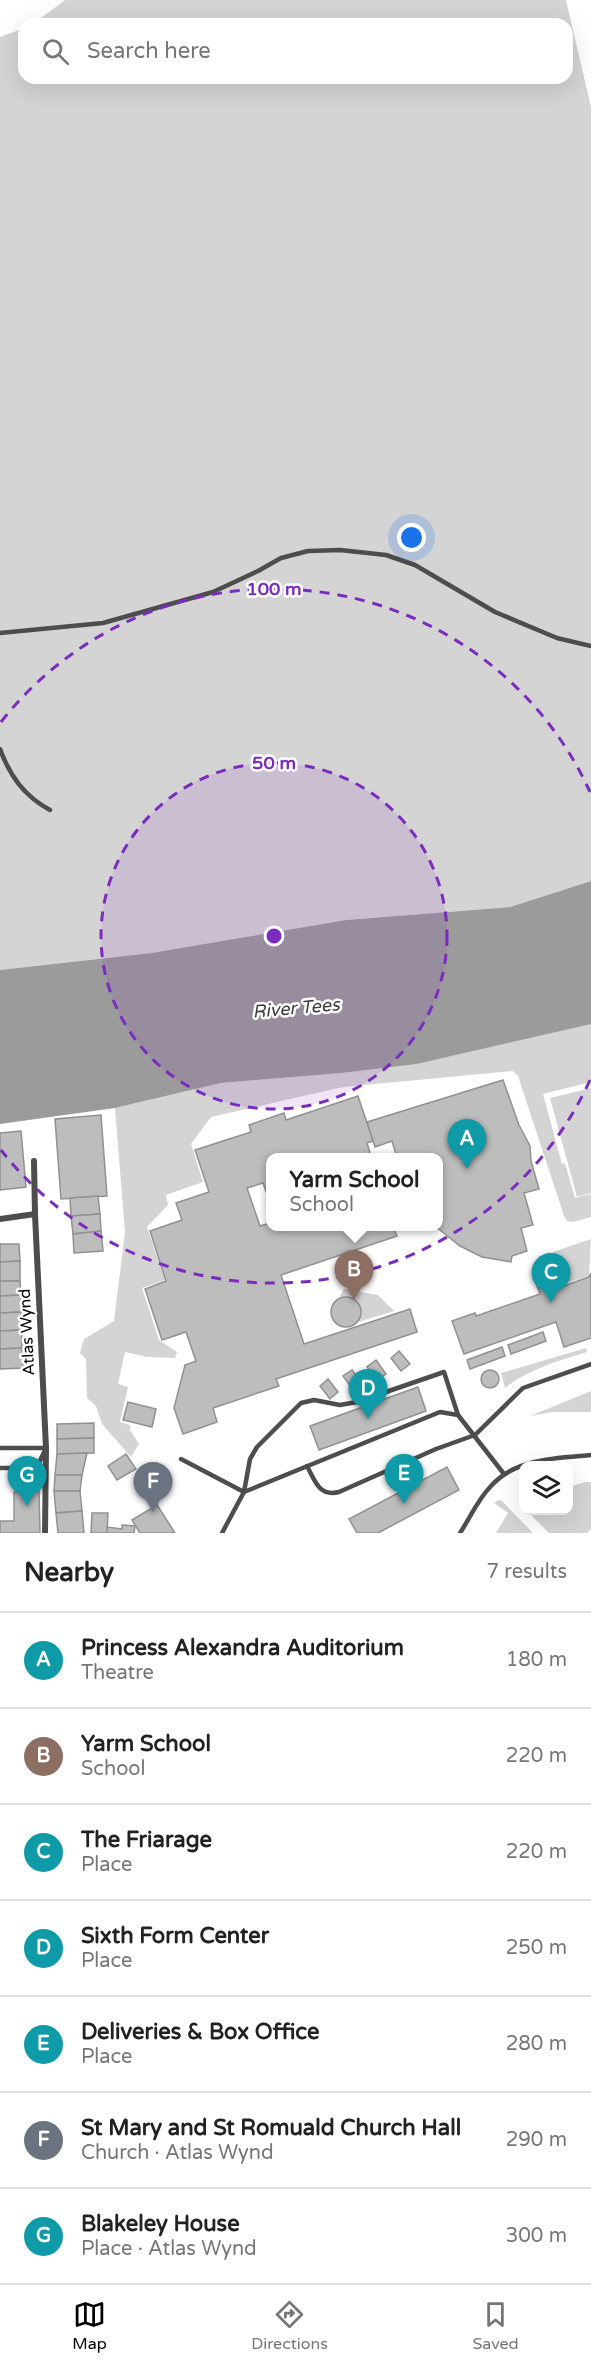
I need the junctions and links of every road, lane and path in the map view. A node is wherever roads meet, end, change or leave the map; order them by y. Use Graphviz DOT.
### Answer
graph roads {
  1 [pos="0,633"];
  2 [pos="591,646"];
  3 [pos="0,749"];
  4 [pos="50,810"];
  5 [pos="34,1161"];
  6 [pos="35,1214"];
  7 [pos="0,1219"];
  8 [pos="591,1364"];
  9 [pos="458,1415"];
  10 [pos="475,1435"];
  11 [pos="0,1448"];
  12 [pos="46,1448"];
  13 [pos="591,1455"];
  14 [pos="181,1458"];
  15 [pos="307,1466"];
  16 [pos="0,1468"];
  17 [pos="504,1474"];
  18 [pos="244,1492"];
  19 [pos="45,1533"];
  20 [pos="222,1533"];
  21 [pos="460,1533"];
  1 -- 2 [label="lane"];
  3 -- 4 [label="lane"];
  5 -- 6 [label="street, Atlas Wynd"];
  6 -- 7 [label="street"];
  6 -- 12 [label="street, Atlas Wynd"];
  8 -- 10 [label="lane"];
  9 -- 10 [label="lane"];
  9 -- 15 [label="lane"];
  9 -- 18 [label="lane"];
  10 -- 15 [label="lane"];
  10 -- 17 [label="lane"];
  11 -- 12 [label="lane"];
  12 -- 16 [label="lane"];
  12 -- 19 [label="street, Atlas Wynd"];
  13 -- 17 [label="lane"];
  14 -- 18 [label="lane"];
  15 -- 18 [label="lane"];
  17 -- 21 [label="lane"];
  18 -- 20 [label="lane"];
}
